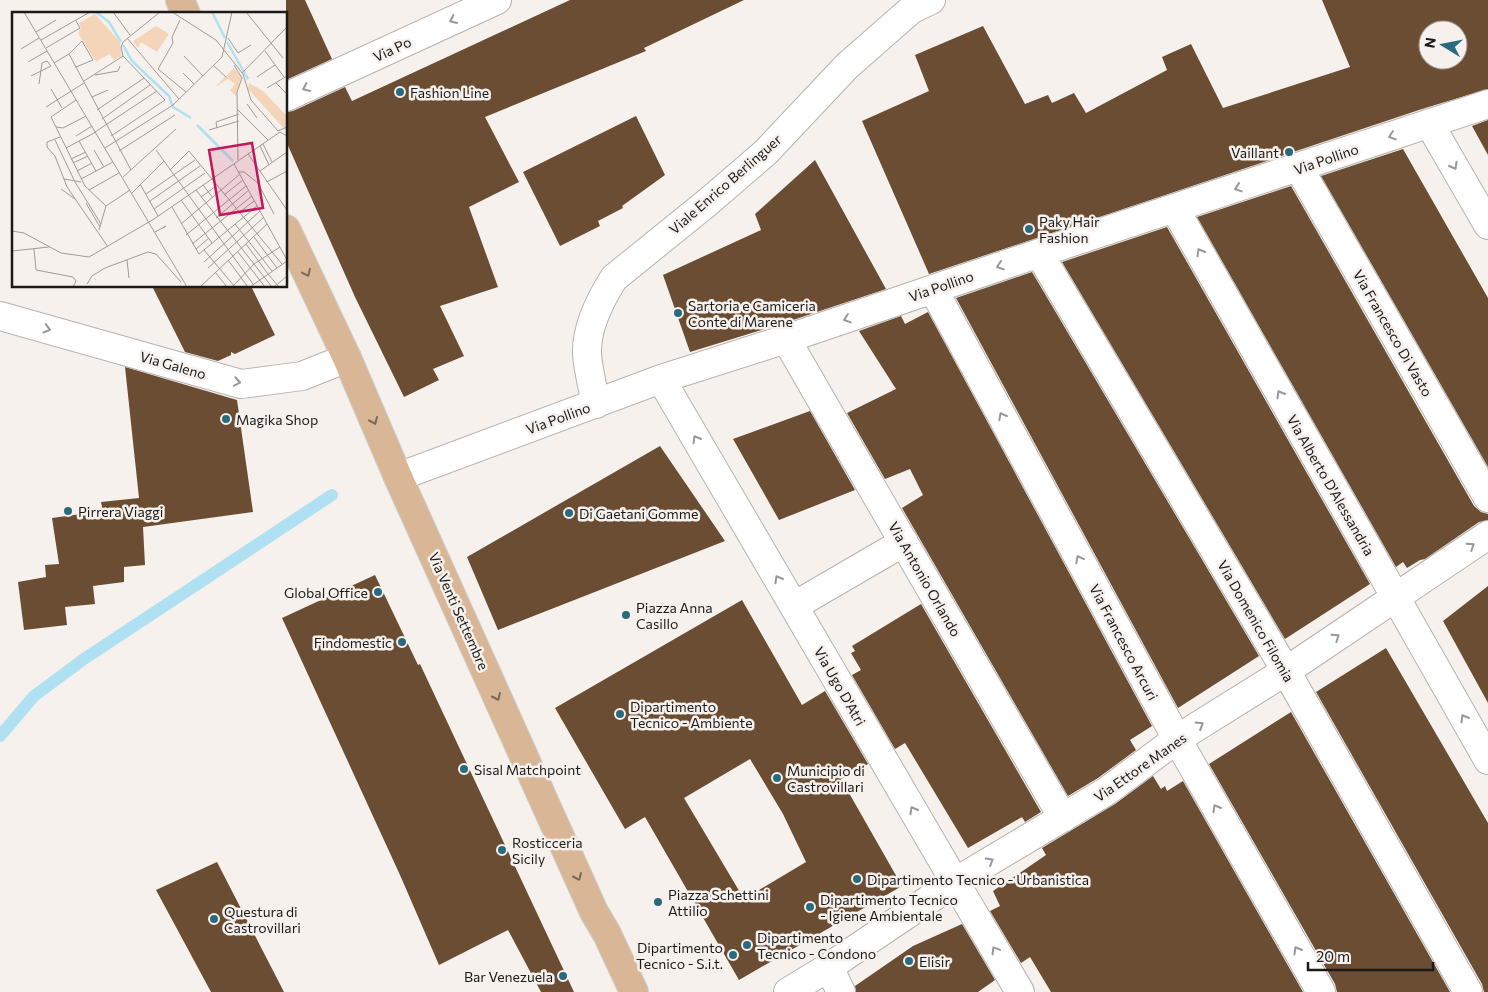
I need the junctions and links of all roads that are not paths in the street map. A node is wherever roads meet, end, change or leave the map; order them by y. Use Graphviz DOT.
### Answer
graph roads {
  1 [pos="180,0"];
  2 [pos="497,0"];
  3 [pos="932,0"];
  4 [pos="185,12"];
  5 [pos="288,96"];
  6 [pos="1488,104"];
  7 [pos="1429,124"];
  8 [pos="1299,168"];
  9 [pos="1175,209"];
  10 [pos="1488,225"];
  11 [pos="288,233"];
  12 [pos="1039,253"];
  13 [pos="933,289"];
  14 [pos="0,316"];
  15 [pos="786,339"];
  16 [pos="347,358"];
  17 [pos="661,379"];
  18 [pos="596,404"];
  19 [pos="398,477"];
  20 [pos="1488,498"];
  21 [pos="1488,535"];
  22 [pos="904,542"];
  23 [pos="1395,597"];
  24 [pos="794,606"];
  25 [pos="1286,671"];
  26 [pos="1177,739"];
  27 [pos="1488,760"];
  28 [pos="1063,818"];
  29 [pos="954,882"];
  30 [pos="829,967"];
  31 [pos="634,992"];
  32 [pos="788,992"];
  33 [pos="841,992"];
  34 [pos="1020,992"];
  35 [pos="1321,992"];
  36 [pos="1468,992"];
  1 -- 4 [label="main road"];
  2 -- 5 [label="street, Via Po, one-way"];
  3 -- 18 [label="street, Viale Enrico Berlinguer"];
  6 -- 7 [label="street, Via Pollino"];
  7 -- 8 [label="street, Via Pollino, one-way"];
  7 -- 10 [label="street, one-way"];
  8 -- 9 [label="street, Via Pollino, one-way"];
  8 -- 20 [label="street, Via Francesco Di Vasto"];
  9 -- 12 [label="street, Via Pollino"];
  23 -- 9 [label="street, Via Alberto D'Alessandria, one-way"];
  11 -- 16 [label="main road, Via Venti Settembre, one-way"];
  12 -- 13 [label="street, Via Pollino, one-way"];
  12 -- 25 [label="street, Via Domenico Filomia"];
  13 -- 15 [label="street, Via Pollino, one-way"];
  26 -- 13 [label="street, Via Francesco Arcuri, one-way"];
  14 -- 16 [label="street, Via Galeno, one-way"];
  15 -- 17 [label="street, Via Pollino"];
  15 -- 22 [label="street, Via Antonio Orlando"];
  16 -- 19 [label="main road, Via Venti Settembre, one-way"];
  17 -- 18 [label="street, Via Pollino"];
  24 -- 17 [label="street, Via Ugo D'Atri, one-way"];
  18 -- 19 [label="street, Via Pollino"];
  19 -- 31 [label="main road, Via Venti Settembre, one-way"];
  23 -- 21 [label="street, Via Ettore Manes, one-way"];
  22 -- 24 [label="street"];
  22 -- 28 [label="street, Via Antonio Orlando"];
  25 -- 23 [label="street, Via Ettore Manes, one-way"];
  27 -- 23 [label="street, Via Alberto D'Alessandria, one-way"];
  29 -- 24 [label="street, Via Ugo D'Atri, one-way"];
  26 -- 25 [label="street, Via Ettore Manes, one-way"];
  25 -- 36 [label="street, Via Domenico Filomia"];
  26 -- 28 [label="street, Via Ettore Manes"];
  35 -- 26 [label="street, Via Francesco Arcuri, one-way"];
  29 -- 28 [label="street, Via Ettore Manes, one-way"];
  29 -- 30 [label="street, Via Ettore Manes"];
  34 -- 29 [label="street, Via Ugo D'Atri, one-way"];
  30 -- 32 [label="street, Via Ettore Manes"];
  30 -- 33 [label="street"];
}
